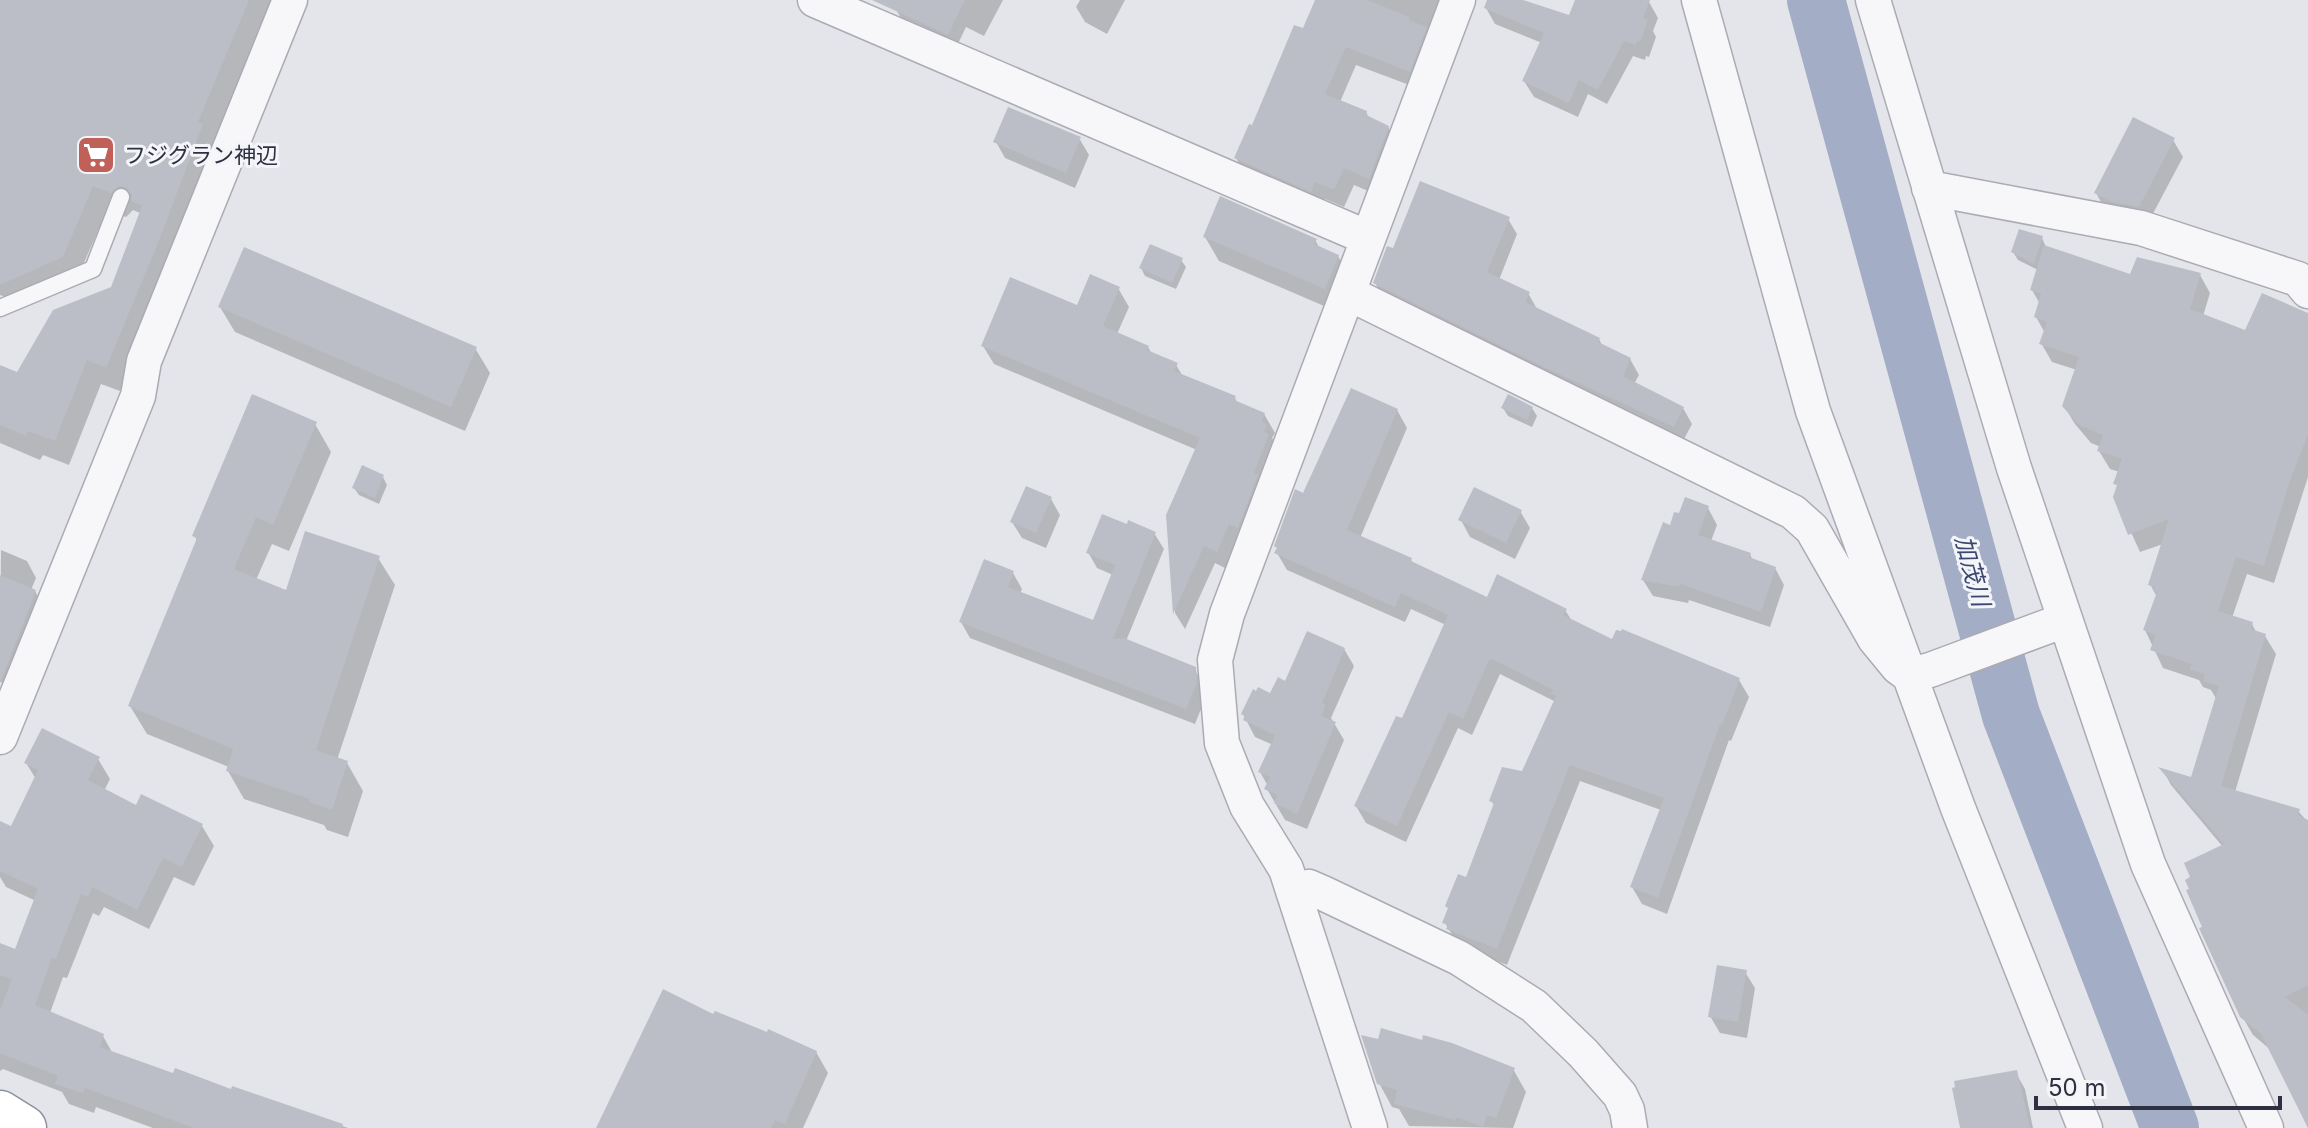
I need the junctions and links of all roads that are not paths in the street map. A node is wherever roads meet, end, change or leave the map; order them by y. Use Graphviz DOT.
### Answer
graph roads {
  1 [pos="290,0"];
  2 [pos="815,0"];
  3 [pos="1458,0"];
  4 [pos="1699,0"];
  5 [pos="1873,0"];
  6 [pos="1929,188"];
  7 [pos="121,197"];
  8 [pos="1368,238"];
  9 [pos="2308,291"];
  10 [pos="1348,293"];
  11 [pos="0,308"];
  12 [pos="2065,620"];
  13 [pos="1909,675"];
  14 [pos="0,737"];
  15 [pos="1295,896"];
  16 [pos="0,1113"];
  17 [pos="24,1128"];
  18 [pos="1370,1128"];
  19 [pos="1630,1128"];
  20 [pos="2085,1128"];
  21 [pos="2266,1128"];
  1 -- 14 [label="street"];
  2 -- 8 [label="street"];
  3 -- 8 [label="street"];
  4 -- 13 [label="street"];
  5 -- 6 [label="street"];
  6 -- 9 [label="street"];
  6 -- 12 [label="street"];
  7 -- 11 [label="lane"];
  8 -- 10 [label="street"];
  10 -- 13 [label="street"];
  10 -- 15 [label="street"];
  12 -- 13 [label="street"];
  12 -- 21 [label="street"];
  13 -- 20 [label="street"];
  15 -- 18 [label="street"];
  15 -- 19 [label="street"];
  16 -- 17 [label="highway"];
}
